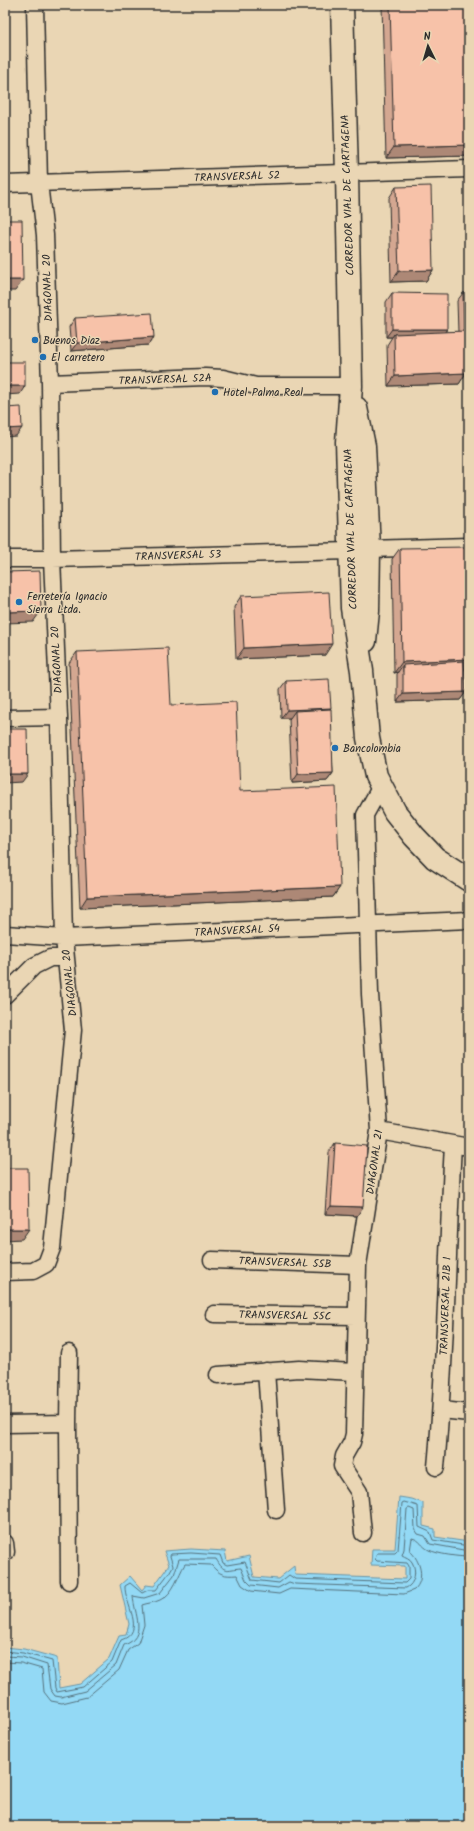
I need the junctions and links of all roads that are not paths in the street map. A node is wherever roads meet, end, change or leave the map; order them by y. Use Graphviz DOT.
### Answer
graph roads {
  1 [pos="35,5"];
  2 [pos="342,5"];
  3 [pos="469,169"];
  4 [pos="347,173"];
  5 [pos="39,183"];
  6 [pos="5,184"];
  7 [pos="50,383"];
  8 [pos="351,386"];
  9 [pos="469,546"];
  10 [pos="359,550"];
  11 [pos="5,559"];
  12 [pos="52,559"];
  13 [pos="59,717"];
  14 [pos="5,718"];
  15 [pos="381,786"];
  16 [pos="469,880"];
  17 [pos="469,920"];
  18 [pos="369,924"];
  19 [pos="5,934"];
  20 [pos="64,938"];
  21 [pos="66,958"];
  22 [pos="5,995"];
  23 [pos="379,1131"];
  24 [pos="453,1145"];
  25 [pos="469,1147"];
  26 [pos="212,1260"];
  27 [pos="358,1265"];
  28 [pos="5,1272"];
  29 [pos="214,1314"];
  30 [pos="356,1316"];
  31 [pos="69,1353"];
  32 [pos="266,1371"];
  33 [pos="354,1372"];
  34 [pos="218,1375"];
  35 [pos="442,1410"];
  36 [pos="469,1413"];
  37 [pos="68,1423"];
  38 [pos="5,1424"];
  39 [pos="436,1467"];
  40 [pos="276,1510"];
  41 [pos="363,1533"];
  42 [pos="69,1581"];
  1 -- 5 [label="street, DIAGONAL 20"];
  2 -- 4 [label="main road, CORREDOR VIAL DE CARTAGENA"];
  3 -- 4 [label="street, TRANSVERSAL 52"];
  4 -- 5 [label="street, TRANSVERSAL 52"];
  4 -- 8 [label="main road, CORREDOR VIAL DE CARTAGENA"];
  5 -- 6 [label="street, TRANSVERSAL 52"];
  5 -- 7 [label="street, DIAGONAL 20"];
  7 -- 8 [label="street, TRANSVERSAL 52A"];
  7 -- 12 [label="street, DIAGONAL 20"];
  8 -- 10 [label="main road, CORREDOR VIAL DE CARTAGENA"];
  9 -- 10 [label="street, TRANSVERSAL 53"];
  10 -- 12 [label="street, TRANSVERSAL 53"];
  10 -- 15 [label="main road, CORREDOR VIAL DE CARTAGENA"];
  11 -- 12 [label="street, TRANSVERSAL 53"];
  12 -- 13 [label="street, DIAGONAL 20"];
  13 -- 14 [label="street"];
  13 -- 20 [label="street, DIAGONAL 20"];
  15 -- 16 [label="main road, CORREDOR VIAL DE CARTAGENA"];
  15 -- 18 [label="street, DIAGONAL 21"];
  17 -- 18 [label="street, TRANSVERSAL 54"];
  18 -- 20 [label="street, TRANSVERSAL 54"];
  18 -- 23 [label="street, DIAGONAL 21"];
  19 -- 20 [label="street, TRANSVERSAL 54"];
  20 -- 21 [label="street, DIAGONAL 20"];
  21 -- 22 [label="street"];
  21 -- 28 [label="street, DIAGONAL 20"];
  23 -- 24 [label="street"];
  23 -- 27 [label="street, DIAGONAL 21"];
  24 -- 25 [label="street"];
  24 -- 35 [label="street, TRANSVERSAL 21B 1"];
  26 -- 27 [label="street, TRANSVERSAL 55B"];
  27 -- 30 [label="street, DIAGONAL 21"];
  29 -- 30 [label="street, TRANSVERSAL 55C"];
  30 -- 33 [label="street, DIAGONAL 21"];
  31 -- 37 [label="street"];
  32 -- 33 [label="street"];
  32 -- 34 [label="street"];
  32 -- 40 [label="street"];
  33 -- 41 [label="street, DIAGONAL 21"];
  35 -- 36 [label="street"];
  35 -- 39 [label="street, TRANSVERSAL 21B 1"];
  37 -- 38 [label="street"];
  37 -- 42 [label="street"];
}
